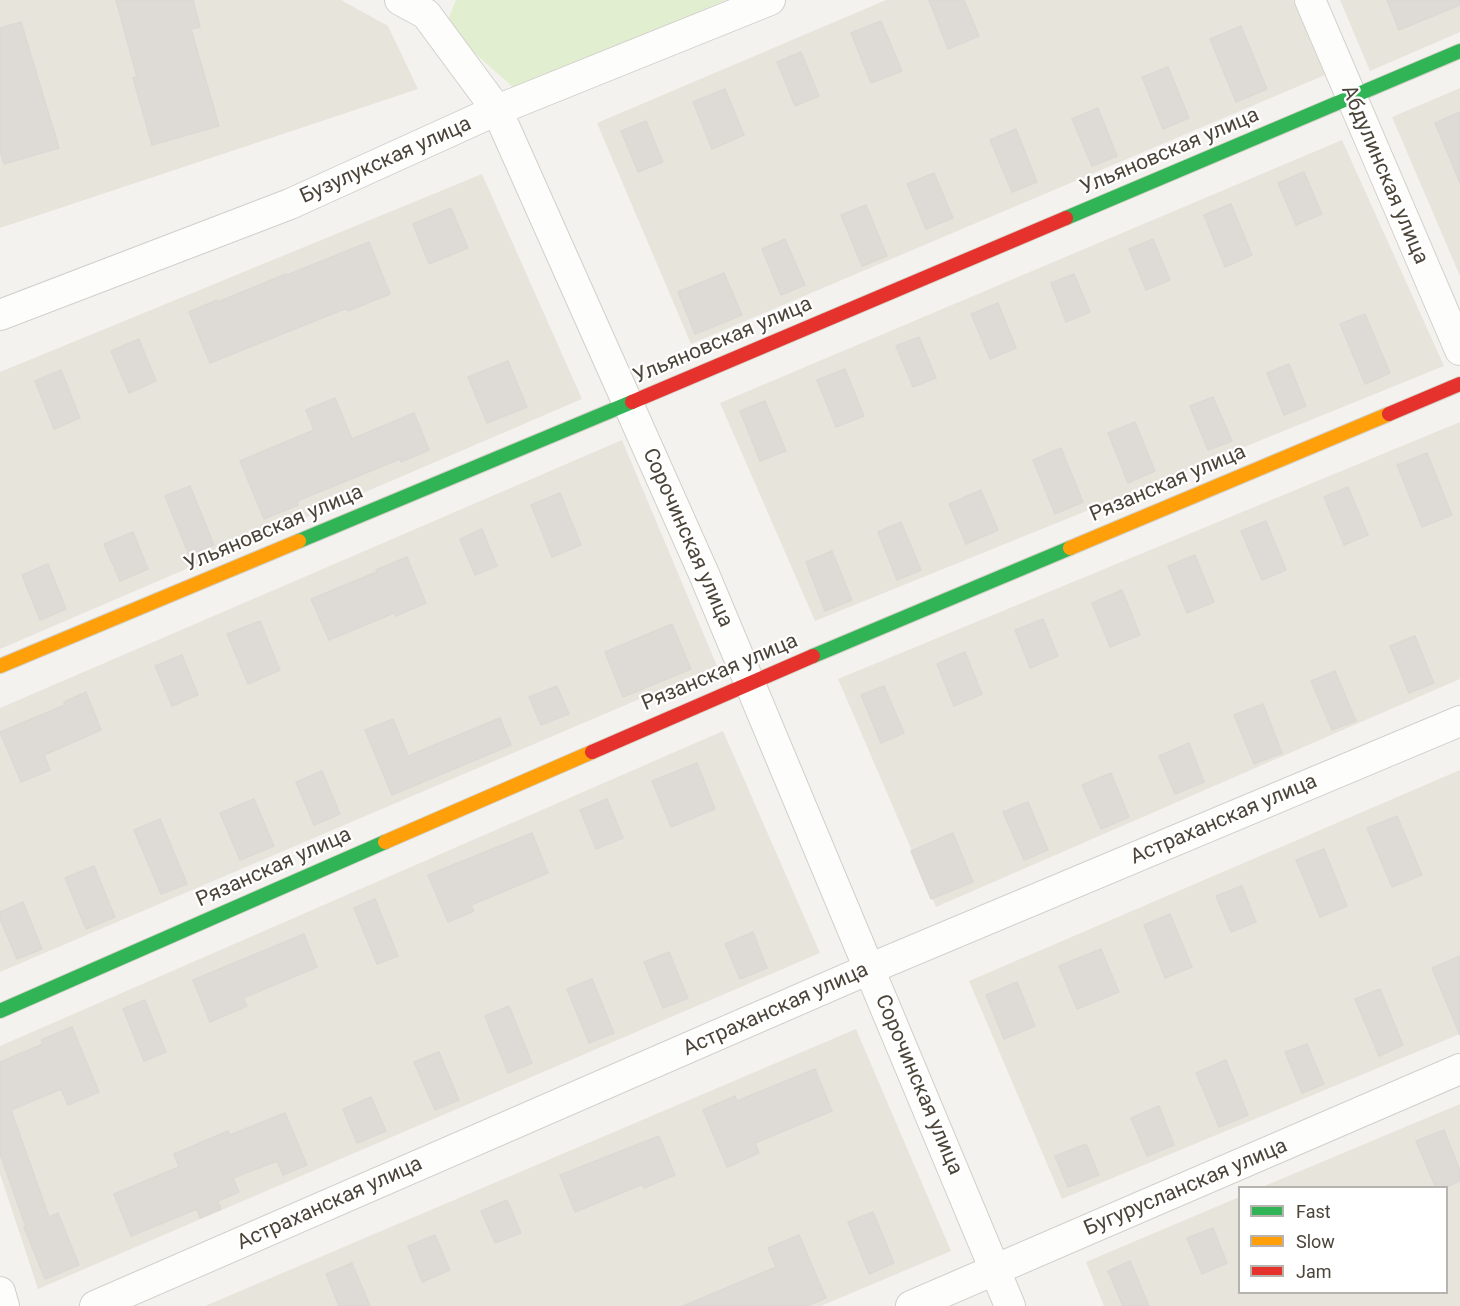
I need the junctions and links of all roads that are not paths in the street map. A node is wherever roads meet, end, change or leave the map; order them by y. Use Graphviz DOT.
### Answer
graph roads {
  1 [pos="400,0"];
  2 [pos="770,0"];
  3 [pos="1310,0"];
  4 [pos="433,7"];
  5 [pos="1460,51"];
  6 [pos="1350,98"];
  7 [pos="497,110"];
  8 [pos="0,315"];
  9 [pos="1460,350"];
  10 [pos="1460,384"];
  11 [pos="628,404"];
  12 [pos="0,666"];
  13 [pos="749,682"];
  14 [pos="1460,721"];
  15 [pos="869,969"];
  16 [pos="0,1011"];
  17 [pos="1460,1069"];
  18 [pos="995,1271"];
  19 [pos="0,1292"];
  20 [pos="4,1306"];
  21 [pos="95,1306"];
  22 [pos="911,1306"];
  23 [pos="1010,1306"];
  1 -- 4 [label="street, Сорочинская улица"];
  2 -- 7 [label="street, Бузулукская улица"];
  3 -- 6 [label="street, Абдулинская улица"];
  4 -- 7 [label="street, Сорочинская улица"];
  5 -- 6 [label="street, Ульяновская улица"];
  6 -- 9 [label="street, Абдулинская улица"];
  6 -- 11 [label="street, Ульяновская улица"];
  7 -- 8 [label="street, Бузулукская улица"];
  7 -- 11 [label="street, Сорочинская улица"];
  10 -- 13 [label="street, Рязанская улица"];
  11 -- 12 [label="street, Ульяновская улица"];
  11 -- 13 [label="street, Сорочинская улица"];
  13 -- 15 [label="street, Сорочинская улица"];
  13 -- 16 [label="street, Рязанская улица"];
  14 -- 15 [label="street, Астраханская улица"];
  15 -- 18 [label="street, Сорочинская улица"];
  15 -- 21 [label="street, Астраханская улица"];
  17 -- 18 [label="street, Бугурусланская улица"];
  18 -- 22 [label="street, Бугурусланская улица"];
  18 -- 23 [label="street, Сорочинская улица"];
  19 -- 20 [label="street"];
}
